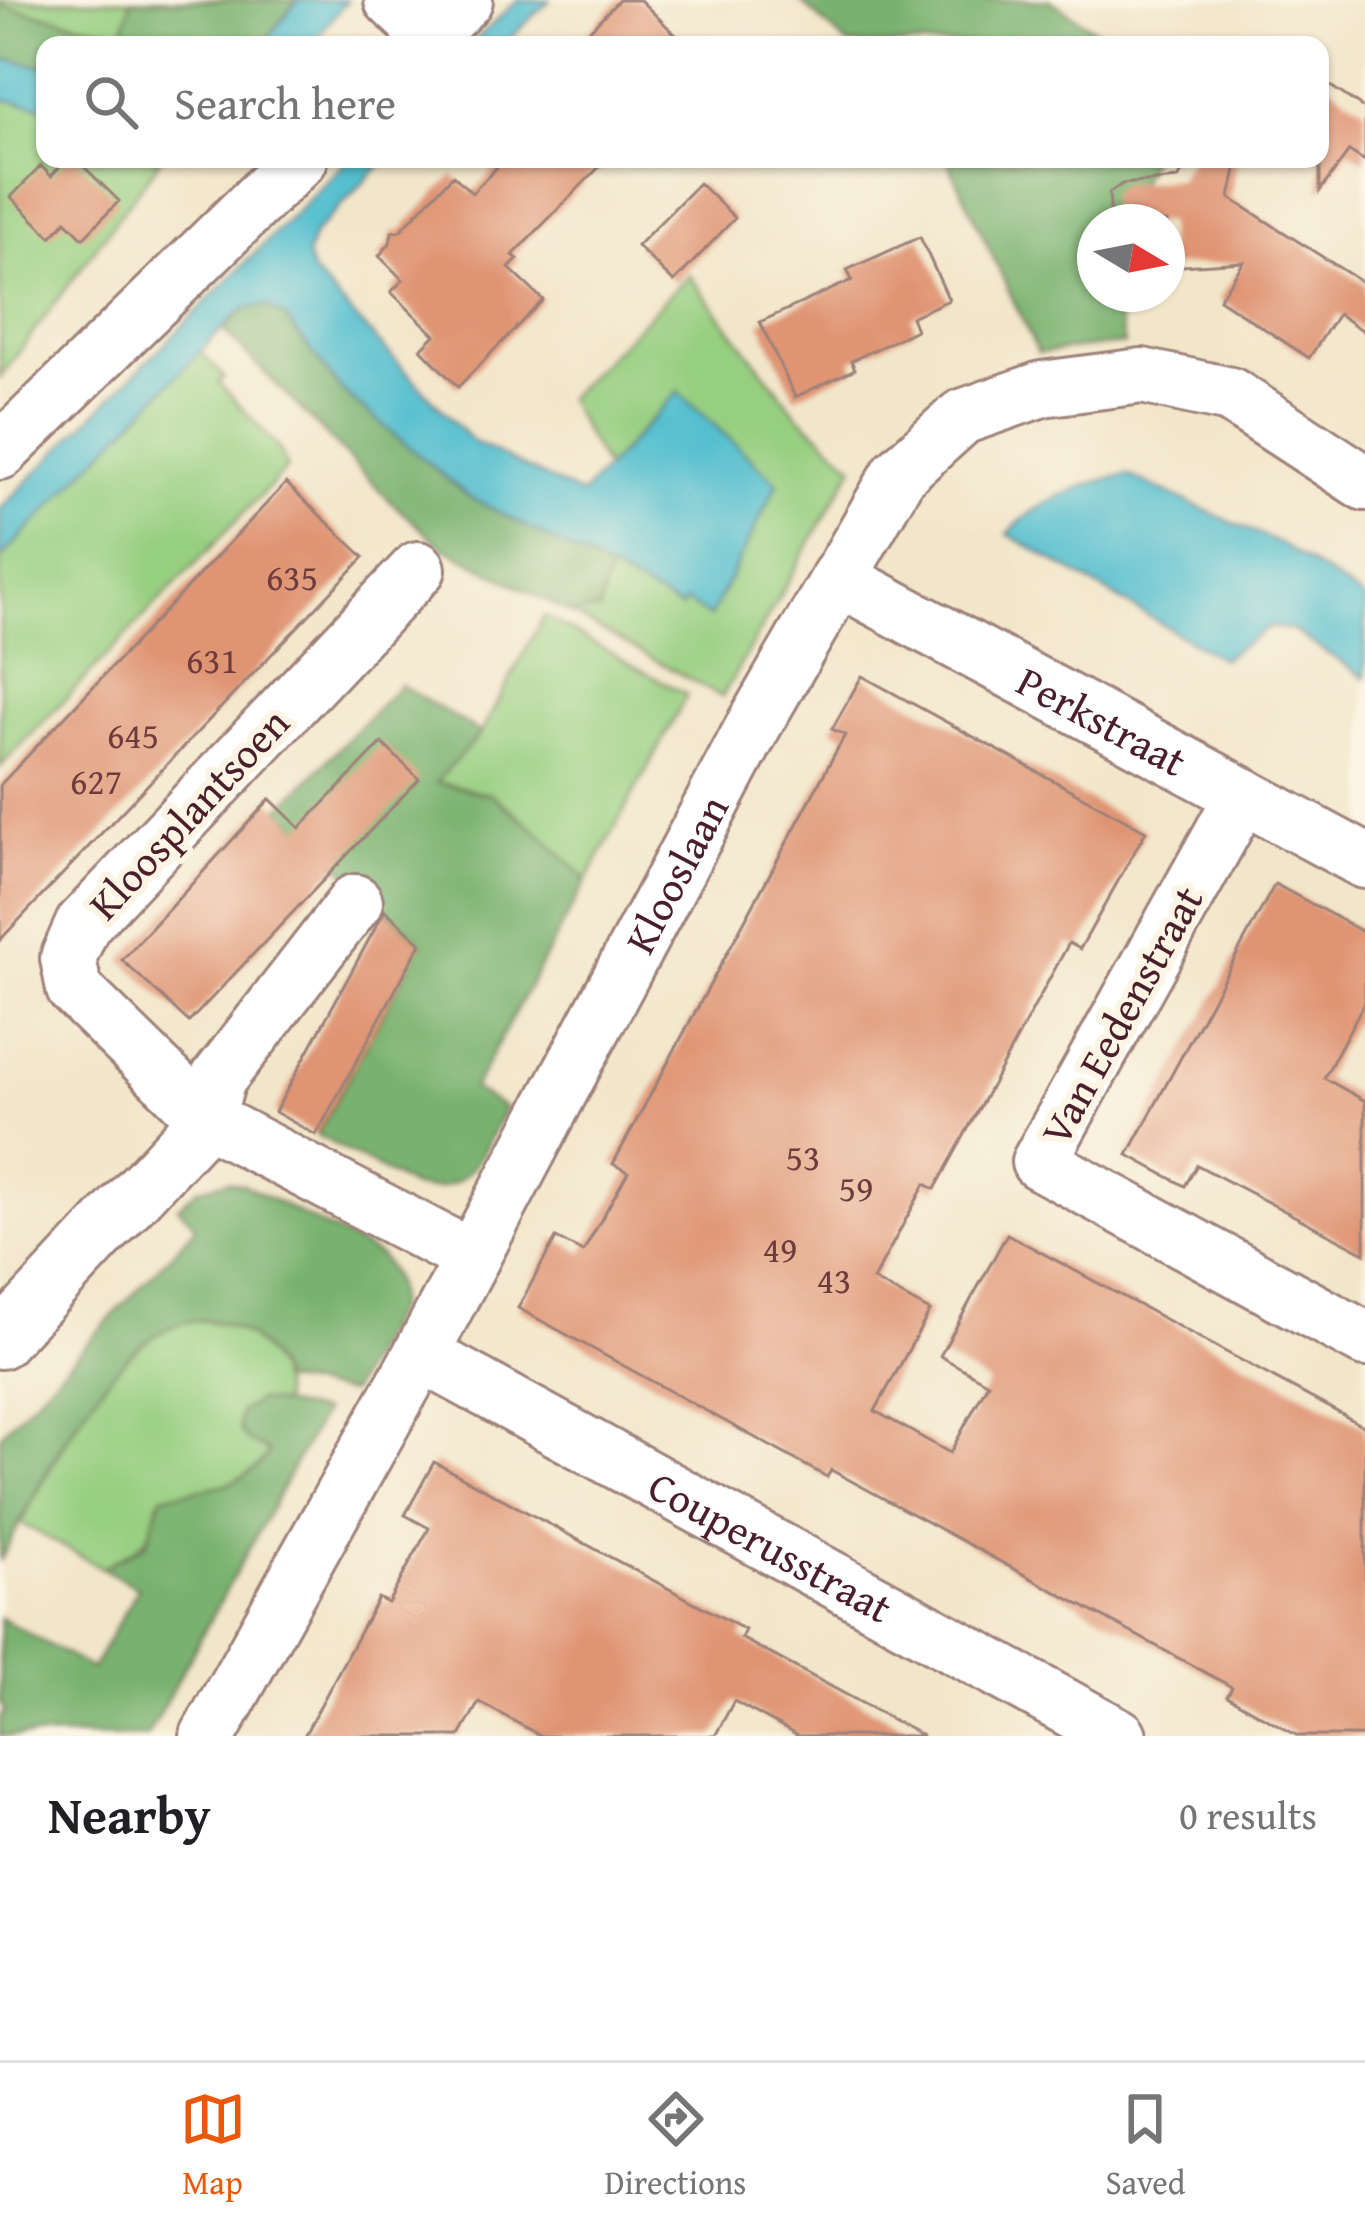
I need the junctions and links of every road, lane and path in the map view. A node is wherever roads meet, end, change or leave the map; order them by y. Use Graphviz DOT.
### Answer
graph roads {
  1 [pos="291,168"];
  2 [pos="0,452"];
  3 [pos="1365,483"];
  4 [pos="418,569"];
  5 [pos="838,578"];
  6 [pos="1243,795"];
  7 [pos="1365,860"];
  8 [pos="355,902"];
  9 [pos="206,1119"];
  10 [pos="472,1258"];
  11 [pos="1365,1339"];
  12 [pos="0,1341"];
  13 [pos="421,1354"];
  14 [pos="208,1736"];
  15 [pos="1119,1736"];
  1 -- 2 [label="street"];
  3 -- 5 [label="street, Klooslaan"];
  4 -- 9 [label="street, Kloosplantsoen"];
  5 -- 6 [label="street, Perkstraat"];
  5 -- 10 [label="street, Klooslaan"];
  6 -- 7 [label="street, Perkstraat"];
  6 -- 11 [label="street, Van Eedenstraat"];
  8 -- 9 [label="street"];
  9 -- 10 [label="street, Kloosplantsoen"];
  9 -- 12 [label="street"];
  10 -- 13 [label="street, Klooslaan"];
  13 -- 14 [label="street, Klooslaan"];
  13 -- 15 [label="street, Couperusstraat"];
}
